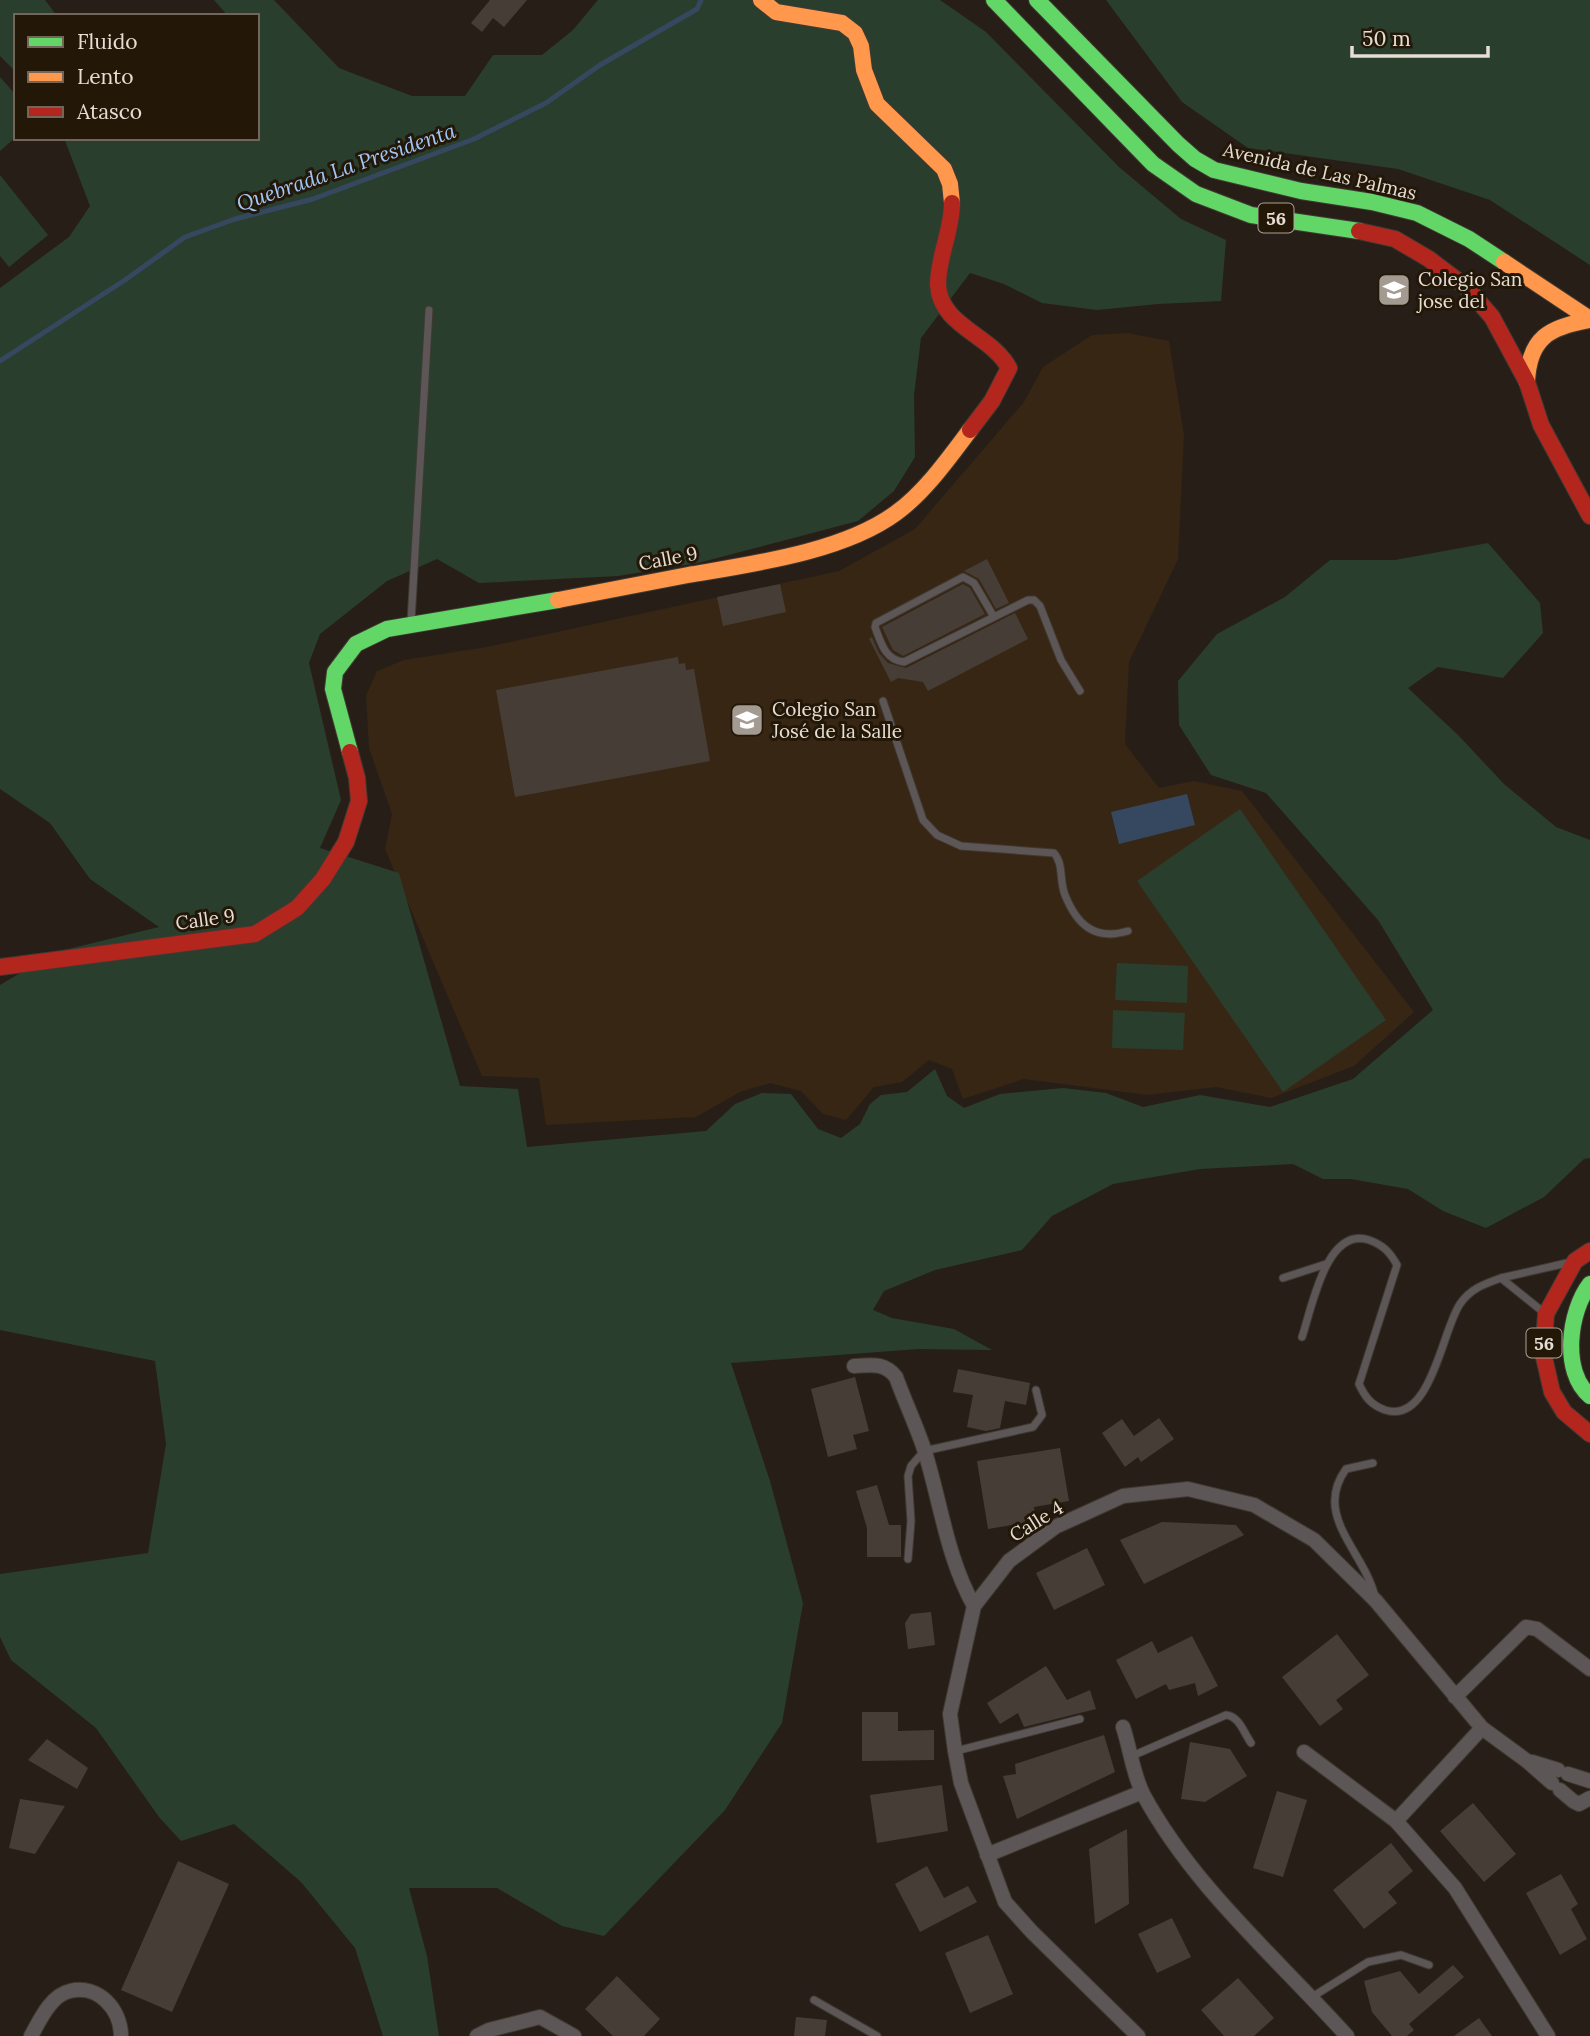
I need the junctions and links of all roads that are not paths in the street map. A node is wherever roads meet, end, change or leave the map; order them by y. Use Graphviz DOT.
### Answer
graph roads {
  1 [pos="761,0"];
  2 [pos="994,0"];
  3 [pos="1037,0"];
  4 [pos="429,310"];
  5 [pos="1590,319"];
  6 [pos="1527,382"];
  7 [pos="1590,516"];
  8 [pos="994,617"];
  9 [pos="411,626"];
  10 [pos="1080,691"];
  11 [pos="883,701"];
  12 [pos="1128,931"];
  13 [pos="0,967"];
  14 [pos="1590,1251"];
  15 [pos="1575,1261"];
  16 [pos="1326,1264"];
  17 [pos="1283,1278"];
  18 [pos="1501,1278"];
  19 [pos="1590,1284"];
  20 [pos="1546,1314"];
  21 [pos="1302,1337"];
  22 [pos="854,1366"];
  23 [pos="1036,1390"];
  24 [pos="1590,1396"];
  25 [pos="1590,1434"];
  26 [pos="924,1451"];
  27 [pos="1373,1464"];
  28 [pos="908,1559"];
  29 [pos="1376,1601"];
  30 [pos="974,1606"];
  31 [pos="1590,1668"];
  32 [pos="1455,1697"];
  33 [pos="1080,1718"];
  34 [pos="1123,1727"];
  35 [pos="1482,1728"];
  36 [pos="1251,1743"];
  37 [pos="955,1751"];
  38 [pos="1304,1752"];
  39 [pos="1132,1756"];
  40 [pos="1560,1779"];
  41 [pos="1590,1781"];
  42 [pos="1142,1792"];
  43 [pos="1590,1798"];
  44 [pos="1396,1821"];
  45 [pos="987,1855"];
  46 [pos="1429,1965"];
  47 [pos="1312,1997"];
  48 [pos="814,2000"];
  49 [pos="31,2036"];
  50 [pos="121,2036"];
  51 [pos="477,2036"];
  52 [pos="574,2036"];
  53 [pos="877,2036"];
  54 [pos="1138,2036"];
  55 [pos="1347,2036"];
  56 [pos="1548,2036"];
  1 -- 9 [label="main road, Calle 9"];
  2 -- 6 [label="main road, 56"];
  3 -- 5 [label="main road, Avenida de Las Palmas / 56"];
  4 -- 9 [label="lane"];
  5 -- 6 [label="main road"];
  6 -- 7 [label="main road, 56"];
  8 -- 8 [label="lane"];
  8 -- 10 [label="lane"];
  9 -- 13 [label="main road, Calle 9"];
  11 -- 12 [label="lane"];
  14 -- 15 [label="main road, 56"];
  15 -- 18 [label="lane"];
  15 -- 20 [label="main road, 56"];
  16 -- 17 [label="lane"];
  16 -- 18 [label="lane"];
  16 -- 21 [label="lane"];
  18 -- 20 [label="lane"];
  19 -- 24 [label="main road, 56"];
  20 -- 25 [label="main road, 56"];
  22 -- 26 [label="street"];
  23 -- 26 [label="lane"];
  26 -- 28 [label="lane"];
  26 -- 30 [label="street"];
  27 -- 29 [label="lane"];
  29 -- 30 [label="street, Calle 4"];
  29 -- 32 [label="street, Calle 4"];
  30 -- 37 [label="street, Calle 4"];
  31 -- 32 [label="street"];
  32 -- 35 [label="street, Calle 4"];
  33 -- 37 [label="lane"];
  34 -- 39 [label="street"];
  35 -- 40 [label="street, Calle 4"];
  35 -- 44 [label="street"];
  36 -- 39 [label="lane"];
  37 -- 45 [label="street, Calle 4"];
  38 -- 44 [label="street"];
  39 -- 42 [label="street"];
  40 -- 41 [label="street, Calle 4"];
  40 -- 43 [label="street, Calle 4"];
  42 -- 45 [label="street"];
  42 -- 47 [label="street"];
  44 -- 56 [label="street"];
  45 -- 54 [label="street, Calle 4"];
  46 -- 47 [label="lane"];
  47 -- 55 [label="street"];
  48 -- 53 [label="lane"];
  49 -- 50 [label="street"];
  51 -- 52 [label="street"];
}
